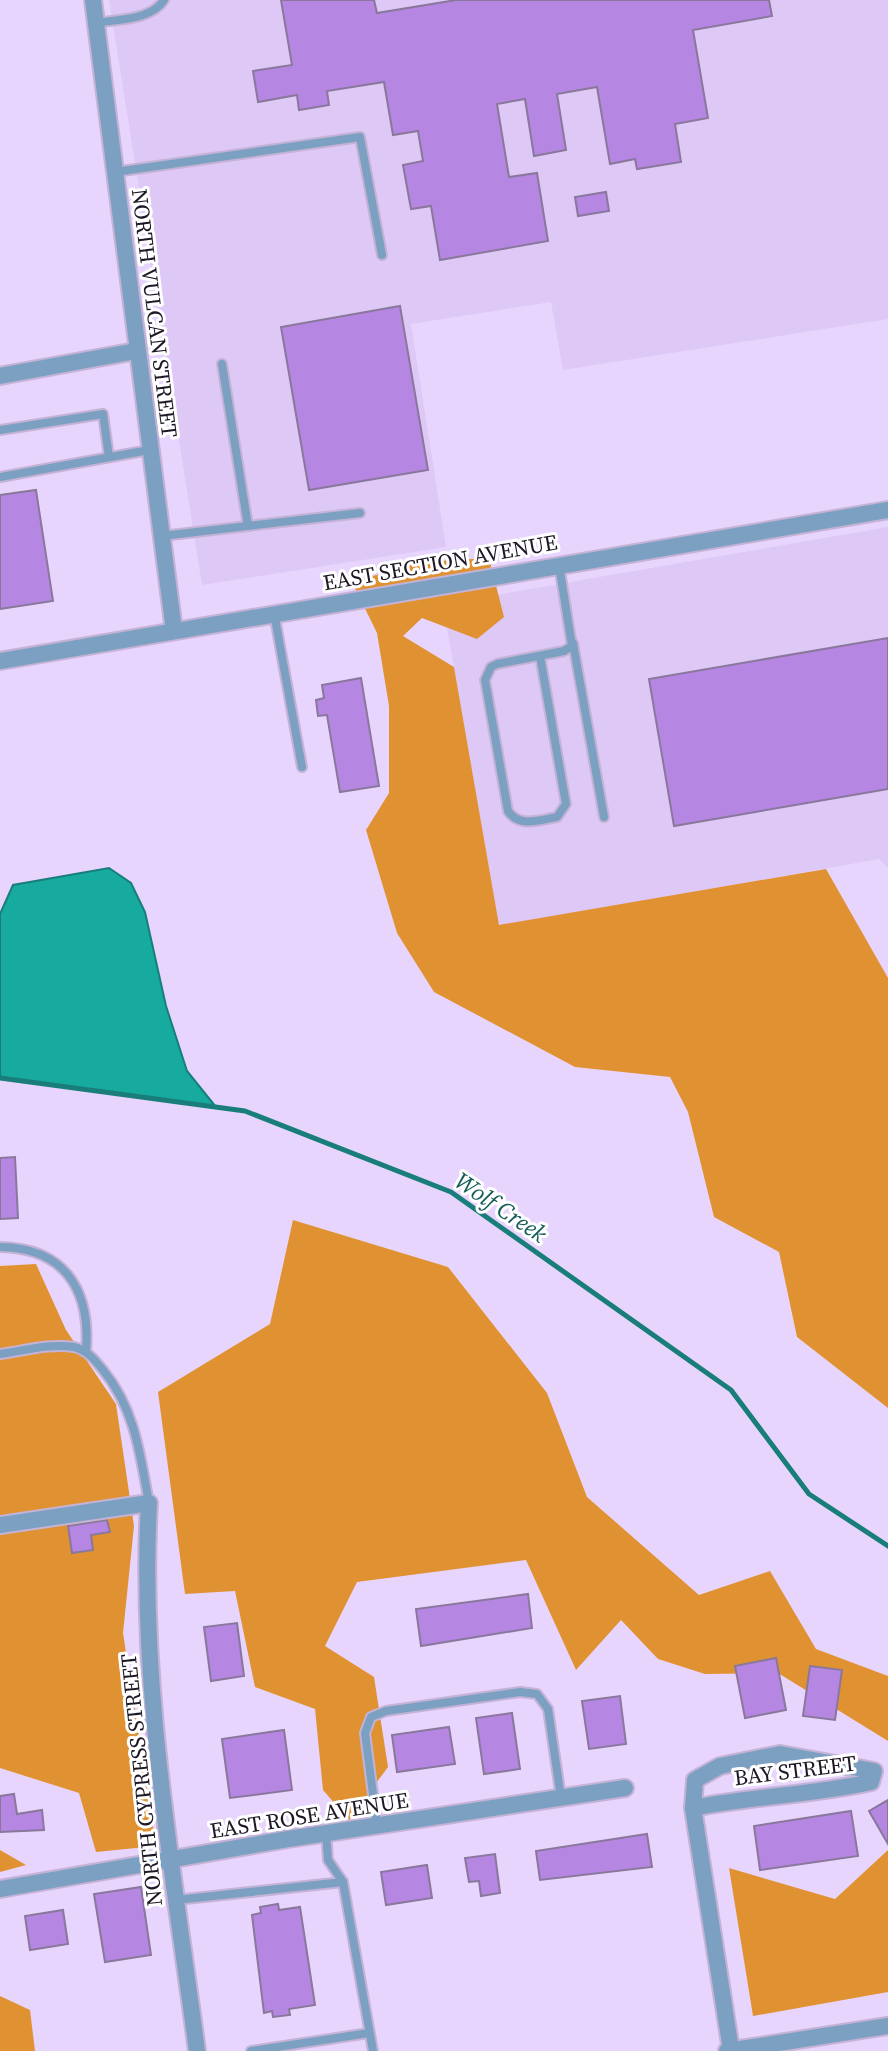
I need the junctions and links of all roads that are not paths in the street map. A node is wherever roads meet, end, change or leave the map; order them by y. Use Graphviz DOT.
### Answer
graph roads {
  1 [pos="93,0"];
  2 [pos="164,0"];
  3 [pos="97,23"];
  4 [pos="115,172"];
  5 [pos="382,255"];
  6 [pos="136,351"];
  7 [pos="222,364"];
  8 [pos="0,376"];
  9 [pos="0,430"];
  10 [pos="149,450"];
  11 [pos="109,457"];
  12 [pos="0,477"];
  13 [pos="888,510"];
  14 [pos="360,513"];
  15 [pos="248,526"];
  16 [pos="161,536"];
  17 [pos="559,564"];
  18 [pos="274,613"];
  19 [pos="174,631"];
  20 [pos="573,642"];
  21 [pos="540,656"];
  22 [pos="0,661"];
  23 [pos="302,767"];
  24 [pos="604,817"];
  25 [pos="0,1247"];
  26 [pos="86,1352"];
  27 [pos="0,1354"];
  28 [pos="149,1503"];
  29 [pos="0,1525"];
  30 [pos="625,1788"];
  31 [pos="561,1799"];
  32 [pos="693,1808"];
  33 [pos="377,1826"];
  34 [pos="326,1833"];
  35 [pos="170,1860"];
  36 [pos="343,1882"];
  37 [pos="0,1889"];
  38 [pos="176,1900"];
  39 [pos="888,2026"];
  40 [pos="369,2033"];
  41 [pos="795,2046"];
  42 [pos="197,2051"];
  43 [pos="251,2051"];
  44 [pos="373,2051"];
  45 [pos="729,2051"];
  1 -- 3 [label="street, NORTH VULCAN STREET"];
  2 -- 3 [label="lane"];
  3 -- 4 [label="street, NORTH VULCAN STREET"];
  4 -- 5 [label="lane"];
  4 -- 6 [label="street, NORTH VULCAN STREET"];
  6 -- 8 [label="street"];
  6 -- 10 [label="street, NORTH VULCAN STREET"];
  7 -- 15 [label="lane"];
  9 -- 11 [label="lane"];
  10 -- 11 [label="lane"];
  10 -- 16 [label="street, NORTH VULCAN STREET"];
  11 -- 12 [label="lane"];
  13 -- 17 [label="street, EAST SECTION AVENUE"];
  14 -- 15 [label="lane"];
  15 -- 16 [label="lane"];
  16 -- 19 [label="street, NORTH VULCAN STREET"];
  17 -- 18 [label="street, EAST SECTION AVENUE"];
  17 -- 20 [label="lane"];
  18 -- 19 [label="street, EAST SECTION AVENUE"];
  18 -- 23 [label="lane"];
  19 -- 22 [label="street, EAST SECTION AVENUE"];
  20 -- 21 [label="lane"];
  20 -- 24 [label="lane"];
  21 -- 21 [label="lane"];
  25 -- 26 [label="lane"];
  26 -- 27 [label="lane"];
  26 -- 28 [label="lane"];
  28 -- 29 [label="street"];
  28 -- 35 [label="street, NORTH CYPRESS STREET"];
  30 -- 31 [label="street, EAST ROSE AVENUE"];
  31 -- 33 [label="street, EAST ROSE AVENUE"];
  31 -- 33 [label="lane"];
  32 -- 32 [label="street, BAY STREET"];
  32 -- 45 [label="street, BAY STREET"];
  33 -- 34 [label="street, EAST ROSE AVENUE"];
  34 -- 35 [label="street, EAST ROSE AVENUE"];
  34 -- 36 [label="lane"];
  35 -- 37 [label="street, EAST ROSE AVENUE"];
  35 -- 38 [label="street, NORTH CYPRESS STREET"];
  36 -- 38 [label="lane"];
  36 -- 40 [label="lane"];
  38 -- 42 [label="street, NORTH CYPRESS STREET"];
  39 -- 41 [label="street"];
  40 -- 43 [label="lane"];
  40 -- 44 [label="lane"];
  41 -- 45 [label="street"];
}
